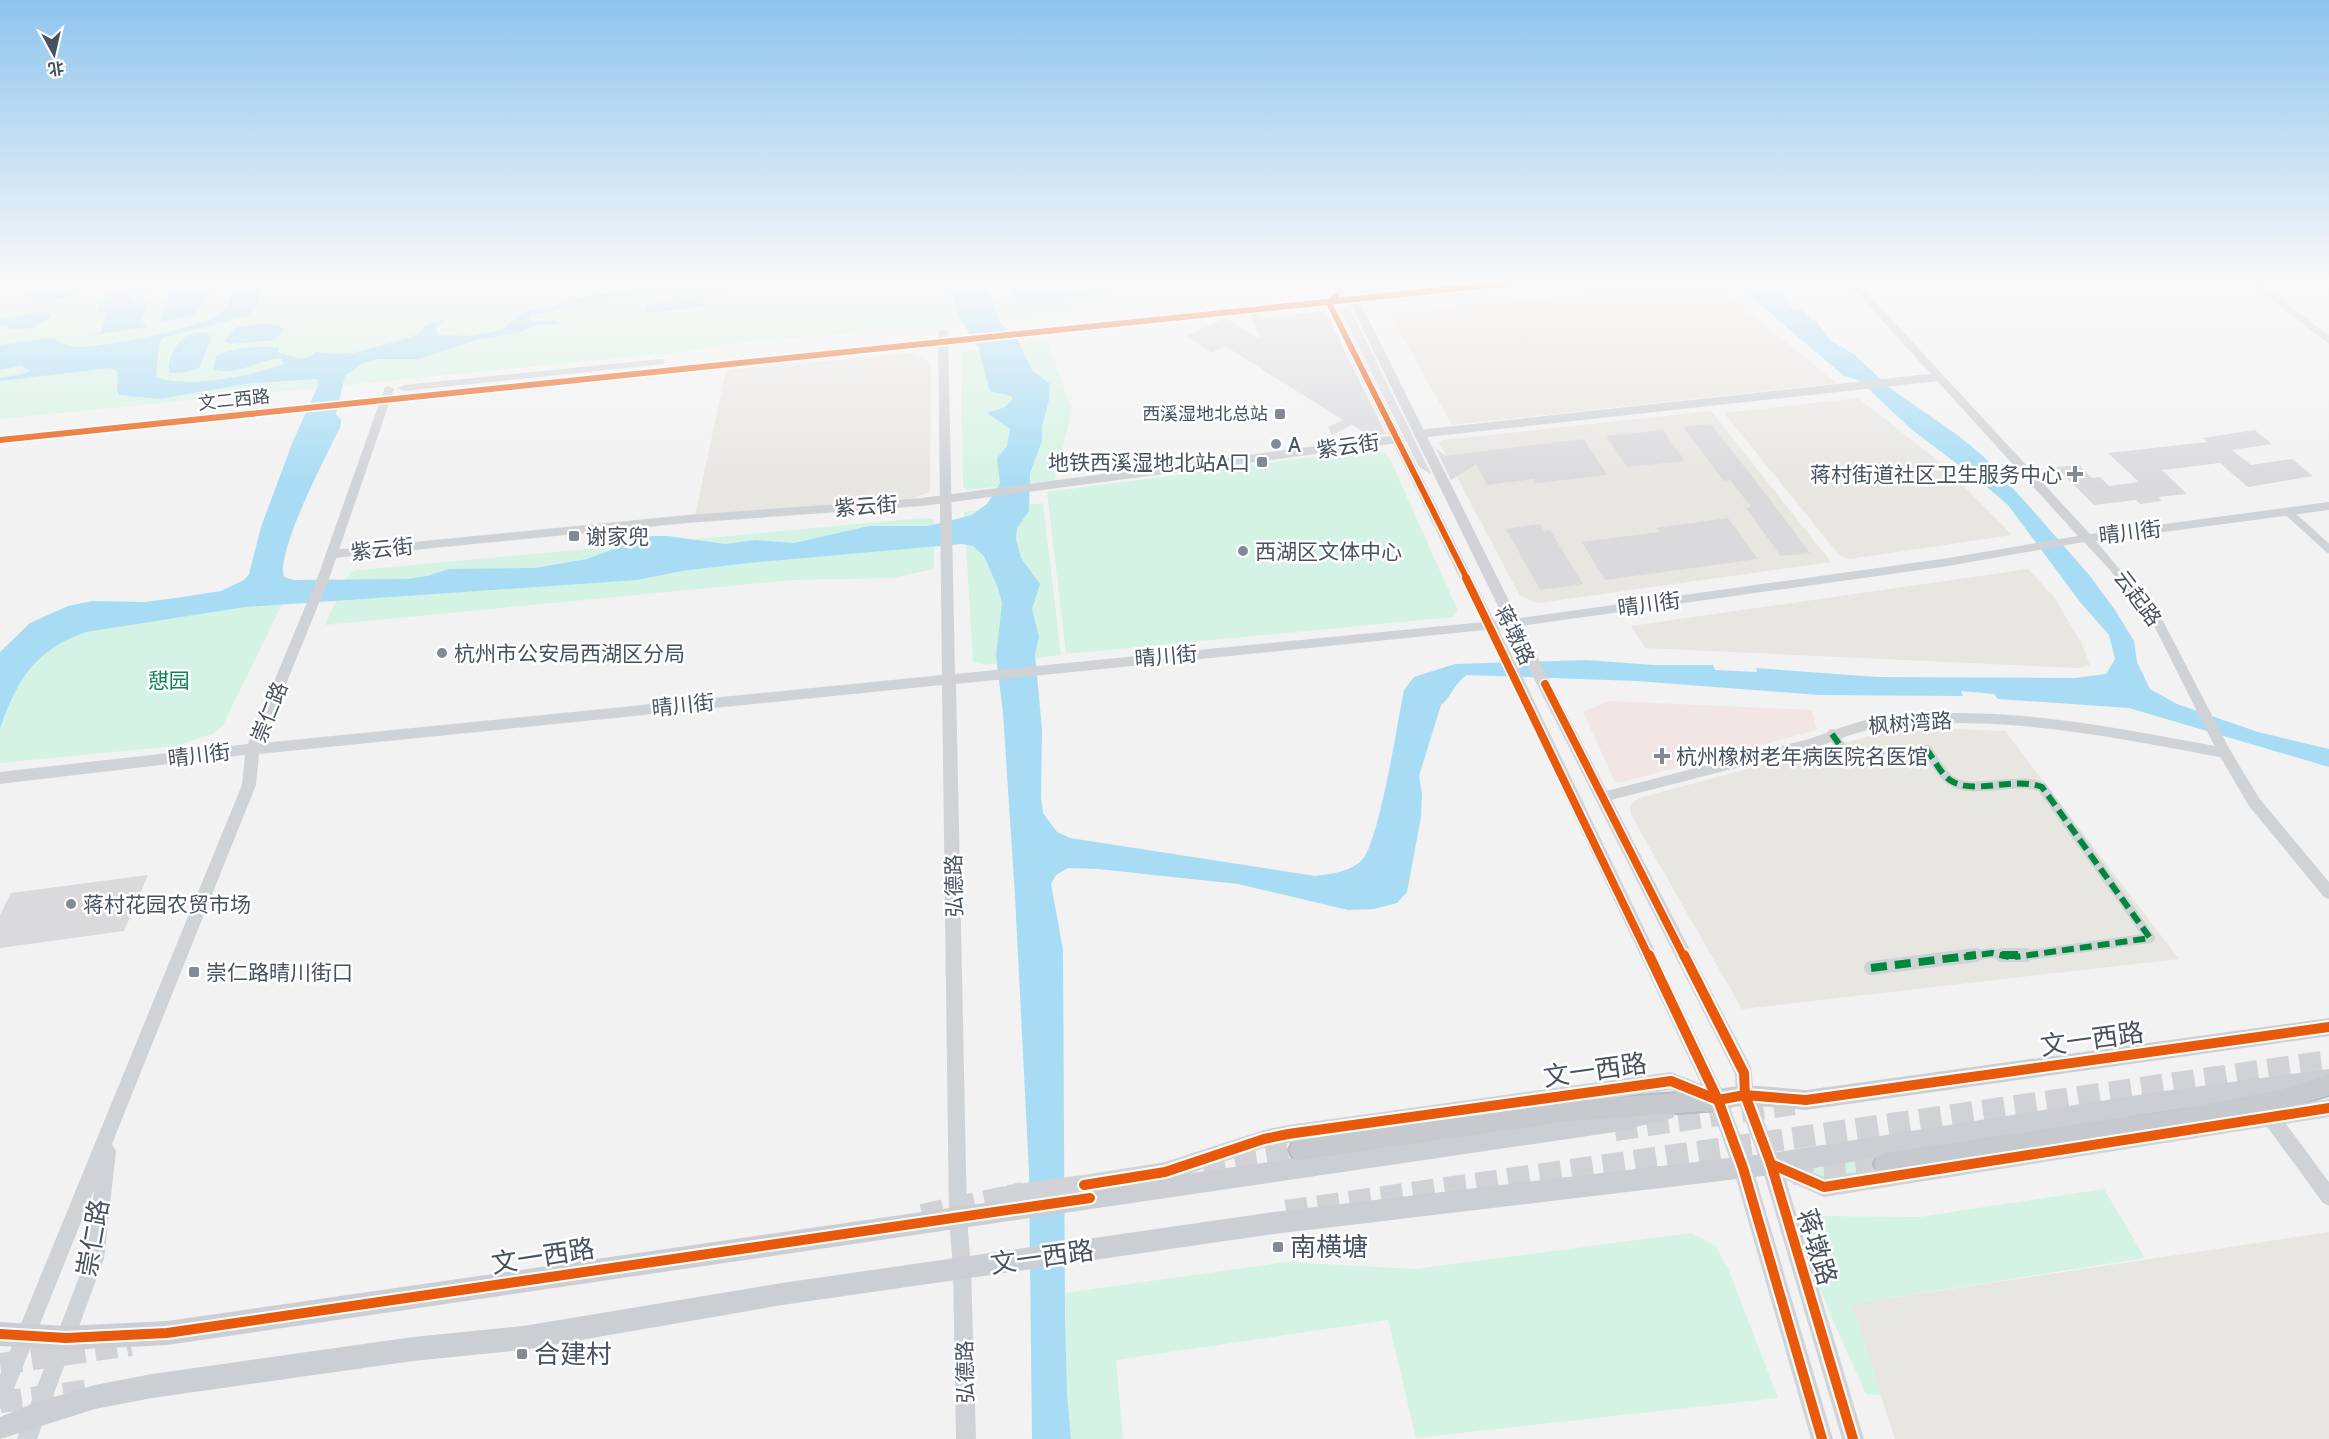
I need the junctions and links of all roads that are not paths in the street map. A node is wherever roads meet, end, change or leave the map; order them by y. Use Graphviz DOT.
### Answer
graph roads {
  1 [pos="860,350"];
  2 [pos="944,350"];
  3 [pos="1353,350"];
  4 [pos="1378,350"];
  5 [pos="1913,350"];
  6 [pos="1938,377"];
  7 [pos="388,394"];
  8 [pos="306,403"];
  9 [pos="0,430"];
  10 [pos="1418,434"];
  11 [pos="1398,439"];
  12 [pos="0,440"];
  13 [pos="946,499"];
  14 [pos="2329,506"];
  15 [pos="2288,512"];
  16 [pos="2087,538"];
  17 [pos="2329,549"];
  18 [pos="332,554"];
  19 [pos="1514,623"];
  20 [pos="1490,626"];
  21 [pos="951,678"];
  22 [pos="1832,734"];
  23 [pos="253,749"];
  24 [pos="2225,753"];
  25 [pos="0,778"];
  26 [pos="1603,797"];
  27 [pos="2329,893"];
  28 [pos="1871,968"];
  29 [pos="2329,1027"];
  30 [pos="2329,1079"];
  31 [pos="2329,1085"];
  32 [pos="1745,1095"];
  33 [pos="1718,1100"];
  34 [pos="2329,1108"];
  35 [pos="2271,1118"];
  36 [pos="109,1134"];
  37 [pos="1300,1150"];
  38 [pos="1771,1164"];
  39 [pos="1885,1164"];
  40 [pos="1743,1168"];
  41 [pos="1087,1192"];
  42 [pos="2329,1197"];
  43 [pos="958,1217"];
  44 [pos="962,1268"];
  45 [pos="0,1334"];
  46 [pos="24,1335"];
  47 [pos="66,1338"];
  48 [pos="0,1399"];
  49 [pos="36,1414"];
  50 [pos="0,1429"];
  51 [pos="27,1439"];
  52 [pos="966,1439"];
  53 [pos="1822,1439"];
  54 [pos="1853,1439"];
  1 -- 7 [label="main road, 文二西路"];
  2 -- 13 [label="street, 弘德路"];
  3 -- 11 [label="main road, 蒋墩路"];
  4 -- 10 [label="main road, 蒋墩路"];
  5 -- 6 [label="street, 云起路"];
  6 -- 10 [label="street"];
  6 -- 16 [label="street, 云起路"];
  7 -- 8 [label="main road, 文二西路"];
  7 -- 18 [label="street, 崇仁路"];
  8 -- 9 [label="main road, 文二西路"];
  8 -- 12 [label="main road, 文二西路"];
  10 -- 19 [label="main road, 蒋墩路"];
  11 -- 13 [label="street, 紫云街"];
  11 -- 20 [label="main road, 蒋墩路"];
  13 -- 18 [label="street, 紫云街"];
  13 -- 21 [label="street, 弘德路"];
  14 -- 15 [label="street, 晴川街"];
  15 -- 16 [label="street, 晴川街"];
  15 -- 17 [label="street"];
  16 -- 19 [label="street, 晴川街"];
  16 -- 24 [label="street, 云起路"];
  18 -- 23 [label="street, 崇仁路"];
  19 -- 20 [label="street, 晴川街"];
  19 -- 26 [label="main road, 蒋墩路"];
  20 -- 21 [label="street, 晴川街"];
  20 -- 33 [label="main road, 蒋墩路"];
  21 -- 23 [label="street, 晴川街"];
  21 -- 43 [label="street, 弘德路"];
  22 -- 24 [label="street, 枫树湾路"];
  22 -- 26 [label="street, 枫树湾路"];
  22 -- 28 [label="street"];
  23 -- 25 [label="street, 晴川街"];
  23 -- 36 [label="street, 崇仁路"];
  24 -- 27 [label="street, 云起路"];
  26 -- 32 [label="main road, 蒋墩路"];
  29 -- 32 [label="main road, 文一西路"];
  30 -- 38 [label="main road, 文一西路"];
  31 -- 39 [label="highway"];
  32 -- 33 [label="main road, 文一西路"];
  32 -- 38 [label="main road, 蒋墩路"];
  33 -- 37 [label="highway"];
  33 -- 40 [label="main road, 蒋墩路"];
  33 -- 41 [label="main road, 文一西路"];
  33 -- 41 [label="main road, 文一西路"];
  34 -- 35 [label="main road"];
  35 -- 38 [label="main road"];
  35 -- 42 [label="street"];
  36 -- 46 [label="street, 崇仁路"];
  36 -- 47 [label="street, 崇仁路"];
  38 -- 40 [label="main road, 文一西路"];
  38 -- 54 [label="main road, 蒋墩路"];
  40 -- 44 [label="main road, 文一西路"];
  40 -- 53 [label="main road, 蒋墩路"];
  41 -- 43 [label="main road, 文一西路"];
  43 -- 44 [label="street, 弘德路"];
  43 -- 47 [label="main road, 文一西路"];
  44 -- 49 [label="main road, 文一西路"];
  44 -- 52 [label="street, 弘德路"];
  45 -- 46 [label="main road, 文一西路"];
  46 -- 47 [label="main road, 文一西路"];
  46 -- 48 [label="street, 崇仁路"];
  47 -- 49 [label="street, 崇仁路"];
  49 -- 50 [label="main road, 文一西路"];
  49 -- 51 [label="street, 崇仁路"];
}
